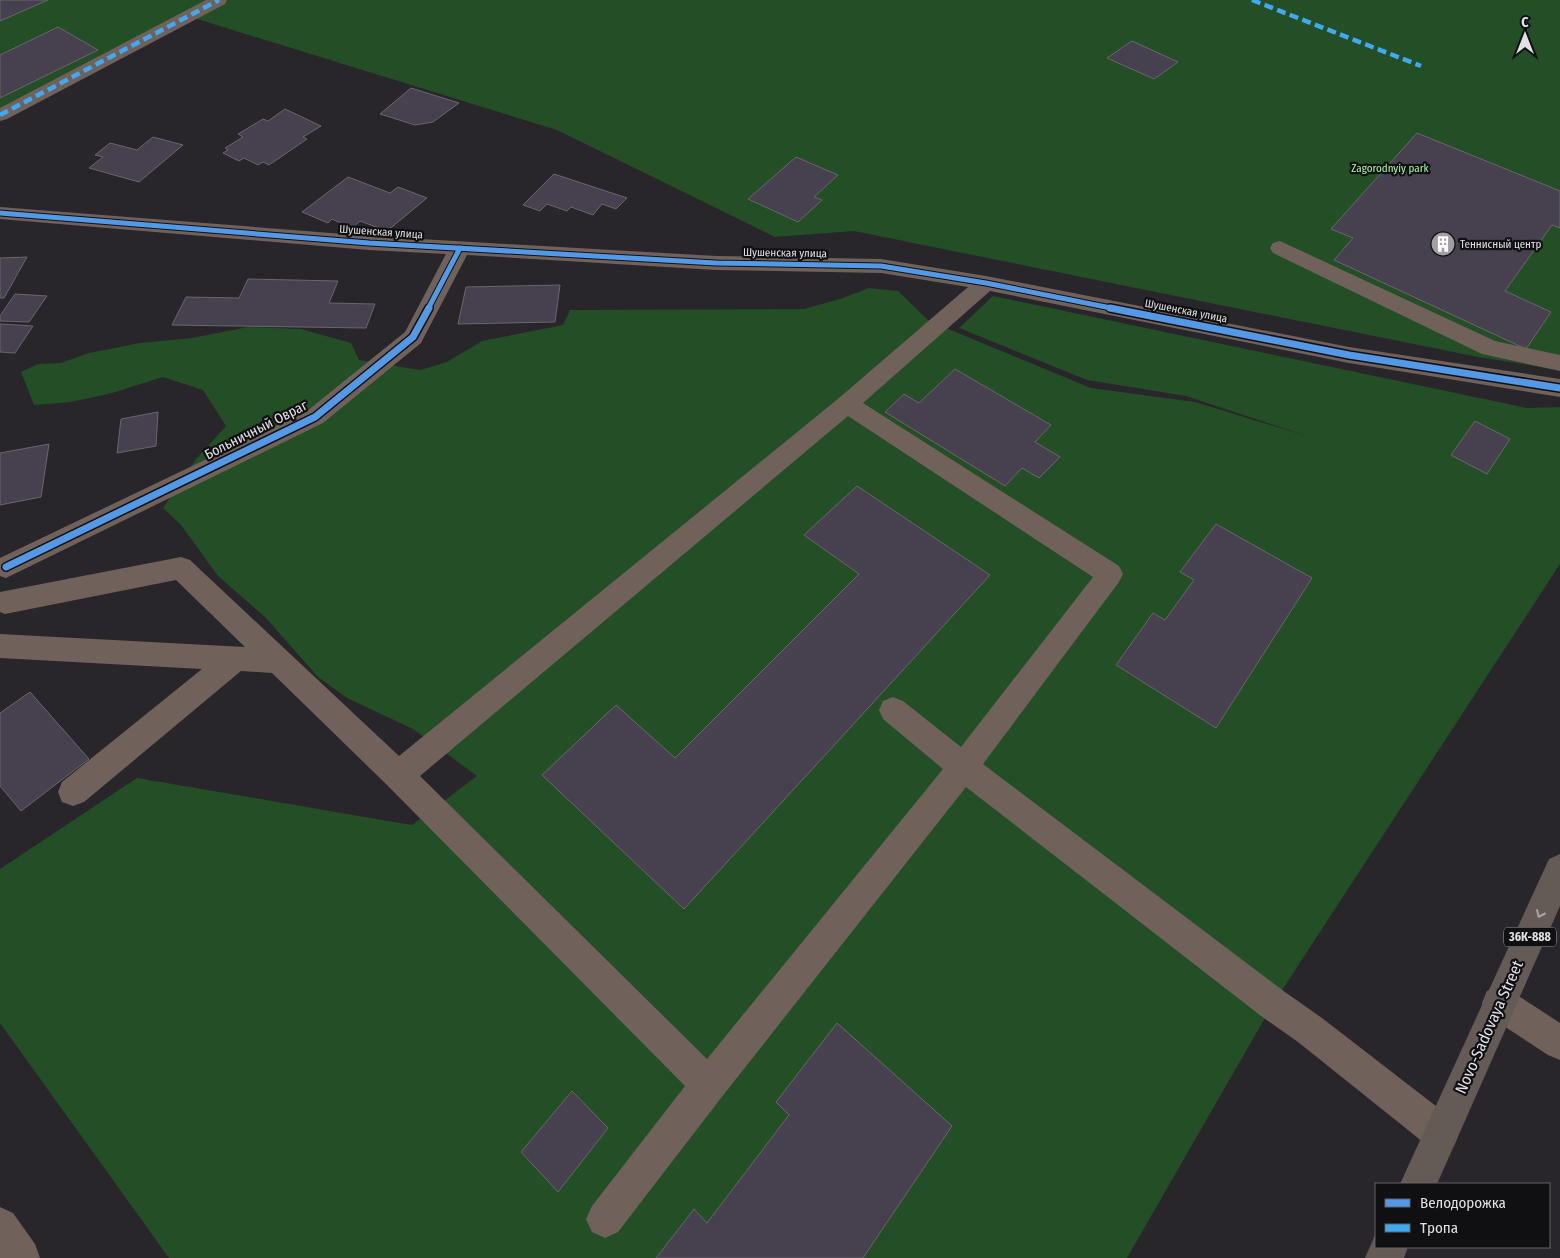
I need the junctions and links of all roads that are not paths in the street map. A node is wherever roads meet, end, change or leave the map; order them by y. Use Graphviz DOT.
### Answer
graph roads {
  1 [pos="219,0"];
  2 [pos="0,115"];
  3 [pos="0,213"];
  4 [pos="460,248"];
  5 [pos="1280,248"];
  6 [pos="986,283"];
  7 [pos="1560,363"];
  8 [pos="1560,388"];
  9 [pos="847,404"];
  10 [pos="6,567"];
  11 [pos="5,602"];
  12 [pos="0,646"];
  13 [pos="235,659"];
  14 [pos="280,661"];
  15 [pos="892,710"];
  16 [pos="963,766"];
  17 [pos="398,776"];
  18 [pos="73,792"];
  19 [pos="1560,870"];
  20 [pos="1499,1003"];
  21 [pos="1560,1043"];
  22 [pos="708,1085"];
  23 [pos="1441,1133"];
  24 [pos="1418,1183"];
  25 [pos="605,1219"];
  26 [pos="0,1226"];
  27 [pos="21,1258"];
  1 -- 2 [label="street"];
  3 -- 4 [label="street, Шушенская улица"];
  4 -- 6 [label="street, Шушенская улица"];
  4 -- 10 [label="street, Больничный Овраг"];
  5 -- 7 [label="street"];
  6 -- 8 [label="street, Шушенская улица"];
  6 -- 9 [label="street"];
  9 -- 16 [label="street"];
  9 -- 17 [label="street"];
  11 -- 14 [label="street"];
  12 -- 13 [label="street"];
  13 -- 14 [label="street"];
  13 -- 18 [label="street"];
  14 -- 17 [label="street"];
  15 -- 16 [label="street"];
  16 -- 22 [label="street"];
  16 -- 23 [label="street"];
  17 -- 22 [label="street"];
  19 -- 20 [label="main road, Novo-Sadovaya Street / 36К-888, one-way"];
  20 -- 21 [label="street"];
  20 -- 23 [label="main road, Novo-Sadovaya Street / 36К-888"];
  22 -- 25 [label="street"];
  23 -- 24 [label="main road, Novo-Sadovaya Street / 36К-888"];
  26 -- 27 [label="street"];
}
